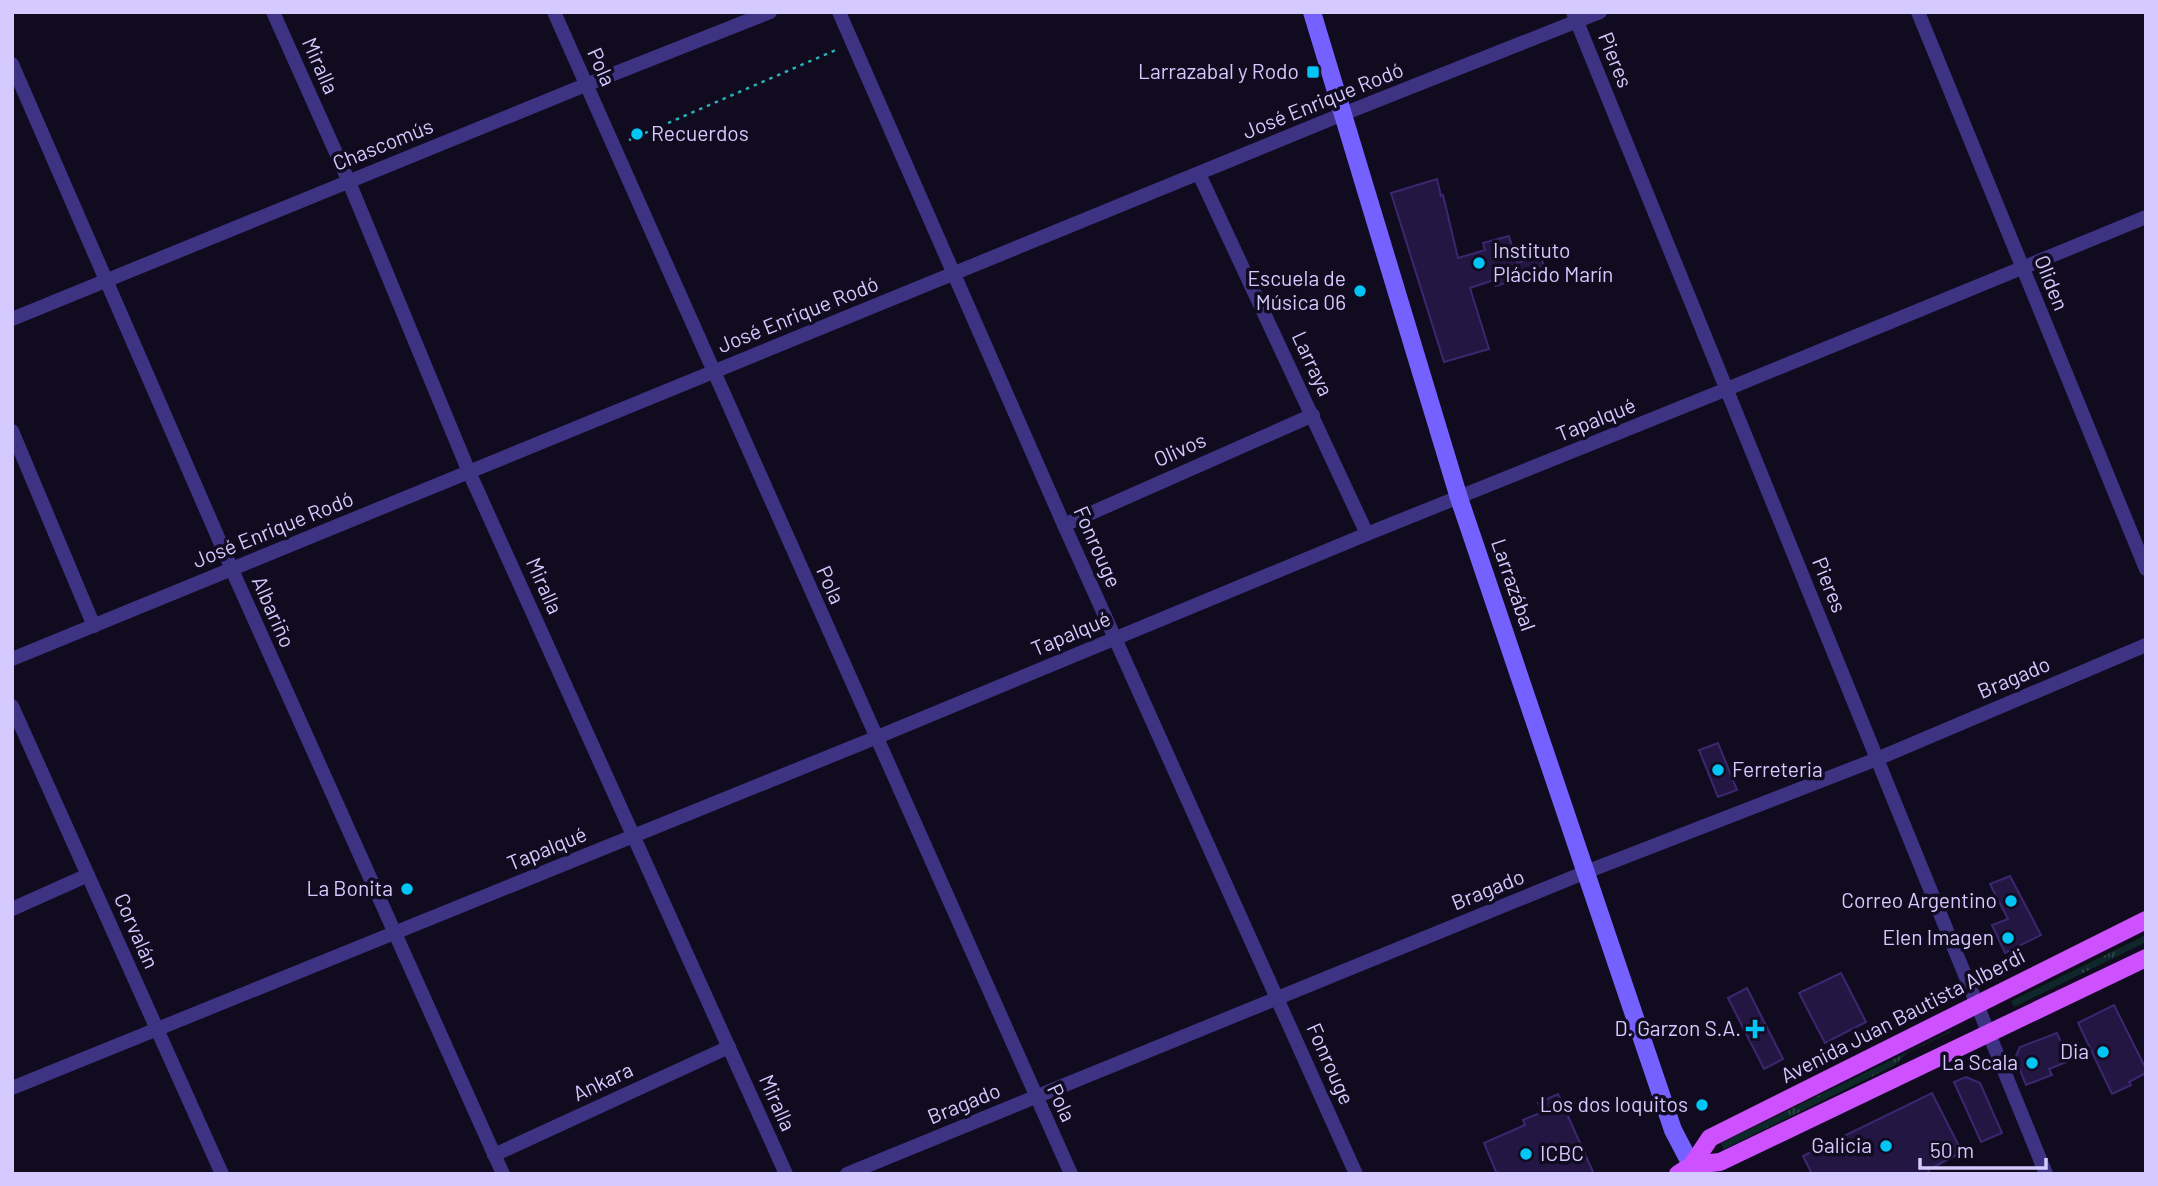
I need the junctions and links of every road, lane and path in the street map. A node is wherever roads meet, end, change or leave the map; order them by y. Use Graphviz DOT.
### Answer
graph roads {
  1 [pos="273,12"];
  2 [pos="554,12"];
  3 [pos="770,12"];
  4 [pos="839,12"];
  5 [pos="1312,12"];
  6 [pos="1600,12"];
  7 [pos="1918,12"];
  8 [pos="1574,17"];
  9 [pos="852,42"];
  10 [pos="12,64"];
  11 [pos="585,85"];
  12 [pos="1343,114"];
  13 [pos="614,147"];
  14 [pos="1199,174"];
  15 [pos="349,182"];
  16 [pos="2146,217"];
  17 [pos="2023,268"];
  18 [pos="954,274"];
  19 [pos="105,281"];
  20 [pos="12,319"];
  21 [pos="713,373"];
  22 [pos="1727,389"];
  23 [pos="1313,415"];
  24 [pos="12,431"];
  25 [pos="469,472"];
  26 [pos="1459,498"];
  27 [pos="1064,525"];
  28 [pos="1367,534"];
  29 [pos="2146,569"];
  30 [pos="232,570"];
  31 [pos="94,626"];
  32 [pos="1115,639"];
  33 [pos="2146,645"];
  34 [pos="12,659"];
  35 [pos="12,706"];
  36 [pos="875,738"];
  37 [pos="1877,759"];
  38 [pos="633,837"];
  39 [pos="1586,872"];
  40 [pos="88,875"];
  41 [pos="12,909"];
  42 [pos="2146,920"];
  43 [pos="393,933"];
  44 [pos="2146,958"];
  45 [pos="1278,999"];
  46 [pos="1978,1003"];
  47 [pos="157,1029"];
  48 [pos="1991,1034"];
  49 [pos="729,1047"];
  50 [pos="12,1088"];
  51 [pos="1036,1098"];
  52 [pos="494,1155"];
  53 [pos="1689,1171"];
  54 [pos="222,1174"];
  55 [pos="503,1174"];
  56 [pos="786,1174"];
  57 [pos="847,1174"];
  58 [pos="1071,1174"];
  59 [pos="1356,1174"];
  60 [pos="2046,1174"];
  1 -- 15 [label="street, Miralla"];
  2 -- 11 [label="street, Pola"];
  3 -- 11 [label="street, Chascomús"];
  4 -- 9 [label="street, Fonrouge"];
  5 -- 12 [label="street, Larrazábal"];
  6 -- 8 [label="street, José Enrique Rodó"];
  7 -- 17 [label="street, Oliden"];
  8 -- 12 [label="street, José Enrique Rodó"];
  8 -- 22 [label="street, Pieres"];
  9 -- 13 [label="path"];
  9 -- 18 [label="street, Fonrouge"];
  10 -- 19 [label="street, Albariño"];
  11 -- 13 [label="street, Pola"];
  11 -- 15 [label="street, Chascomús"];
  12 -- 14 [label="street, José Enrique Rodó"];
  12 -- 26 [label="street, Larrazábal"];
  13 -- 21 [label="street, Pola"];
  14 -- 18 [label="street, José Enrique Rodó"];
  14 -- 23 [label="street, Larraya"];
  15 -- 19 [label="street, Chascomús"];
  15 -- 25 [label="street, Miralla"];
  16 -- 17 [label="street, Tapalqué"];
  17 -- 22 [label="street, Tapalqué"];
  17 -- 29 [label="street, Oliden"];
  18 -- 21 [label="street, José Enrique Rodó"];
  18 -- 27 [label="street, Fonrouge"];
  19 -- 20 [label="street, Chascomús"];
  19 -- 30 [label="street, Albariño"];
  21 -- 25 [label="street, José Enrique Rodó"];
  21 -- 36 [label="street, Pola"];
  22 -- 26 [label="street, Tapalqué"];
  22 -- 37 [label="street, Pieres"];
  23 -- 27 [label="street, Olivos"];
  23 -- 28 [label="street, Larraya"];
  24 -- 31 [label="street"];
  25 -- 30 [label="street, José Enrique Rodó"];
  25 -- 38 [label="street, Miralla"];
  26 -- 28 [label="street, Tapalqué"];
  26 -- 39 [label="street, Larrazábal"];
  27 -- 32 [label="street, Fonrouge"];
  28 -- 32 [label="street, Tapalqué"];
  30 -- 31 [label="street, José Enrique Rodó"];
  30 -- 43 [label="street, Albariño"];
  31 -- 34 [label="street, José Enrique Rodó"];
  32 -- 36 [label="street, Tapalqué"];
  32 -- 45 [label="street, Fonrouge"];
  33 -- 37 [label="street, Bragado"];
  35 -- 40 [label="street, Corvalán"];
  36 -- 38 [label="street, Tapalqué"];
  36 -- 51 [label="street, Pola"];
  37 -- 39 [label="street, Bragado"];
  37 -- 46 [label="street, Pieres"];
  38 -- 43 [label="street, Tapalqué"];
  38 -- 49 [label="street, Miralla"];
  39 -- 45 [label="street, Bragado"];
  39 -- 53 [label="street, Larrazábal"];
  40 -- 41 [label="street"];
  40 -- 47 [label="street, Corvalán"];
  42 -- 46 [label="main road, Avenida Juan Bautista Alberdi"];
  43 -- 47 [label="street, Tapalqué"];
  43 -- 52 [label="street, Albariño"];
  44 -- 48 [label="main road"];
  45 -- 51 [label="street, Bragado"];
  45 -- 59 [label="street, Fonrouge"];
  46 -- 48 [label="street, Pieres"];
  46 -- 53 [label="main road, Avenida Juan Bautista Alberdi"];
  47 -- 50 [label="street, Tapalqué"];
  47 -- 54 [label="street, Corvalán"];
  48 -- 53 [label="main road"];
  48 -- 60 [label="street, Pieres"];
  49 -- 52 [label="street, Ankara"];
  49 -- 56 [label="street, Miralla"];
  51 -- 57 [label="street, Bragado"];
  51 -- 58 [label="street, Pola"];
  52 -- 55 [label="street, Albariño"];
}
